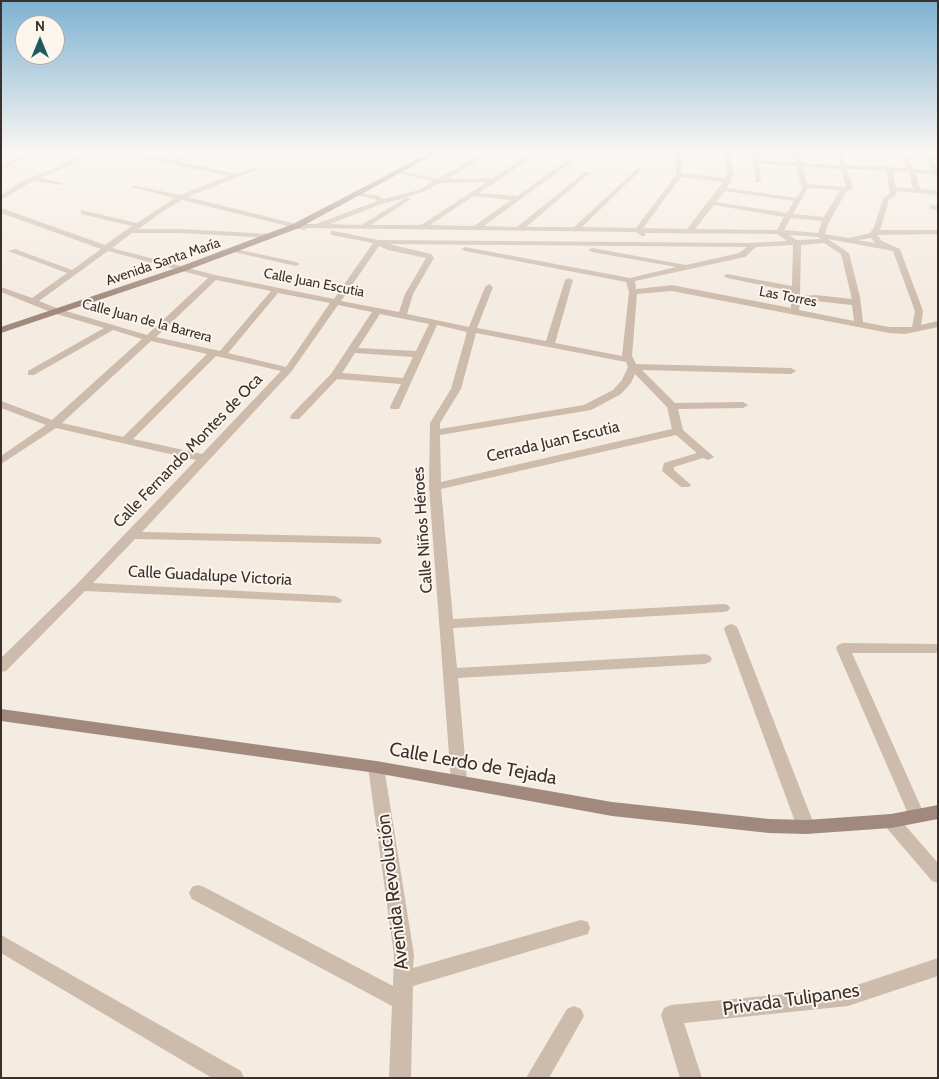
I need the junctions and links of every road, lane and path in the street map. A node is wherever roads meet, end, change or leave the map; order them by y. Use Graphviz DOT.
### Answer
graph roads {
  1 [pos="173,202"];
  2 [pos="203,202"];
  3 [pos="342,202"];
  4 [pos="381,202"];
  5 [pos="404,202"];
  6 [pos="459,202"];
  7 [pos="513,202"];
  8 [pos="552,202"];
  9 [pos="604,202"];
  10 [pos="659,202"];
  11 [pos="797,202"];
  12 [pos="836,202"];
  13 [pos="885,202"];
  14 [pos="712,203"];
  15 [pos="1,210"];
  16 [pos="84,212"];
  17 [pos="789,216"];
  18 [pos="826,220"];
  19 [pos="485,222"];
  20 [pos="137,225"];
  21 [pos="296,226"];
  22 [pos="316,227"];
  23 [pos="361,228"];
  24 [pos="420,228"];
  25 [pos="447,229"];
  26 [pos="475,229"];
  27 [pos="498,229"];
  28 [pos="519,229"];
  29 [pos="575,230"];
  30 [pos="638,230"];
  31 [pos="690,230"];
  32 [pos="129,231"];
  33 [pos="735,231"];
  34 [pos="779,232"];
  35 [pos="938,232"];
  36 [pos="874,233"];
  37 [pos="272,236"];
  38 [pos="824,238"];
  39 [pos="845,239"];
  40 [pos="378,242"];
  41 [pos="433,243"];
  42 [pos="463,243"];
  43 [pos="555,244"];
  44 [pos="628,244"];
  45 [pos="797,244"];
  46 [pos="754,245"];
  47 [pos="105,248"];
  48 [pos="896,249"];
  49 [pos="234,250"];
  50 [pos="12,251"];
  51 [pos="296,264"];
  52 [pos="690,267"];
  53 [pos="182,269"];
  54 [pos="71,272"];
  55 [pos="727,276"];
  56 [pos="214,277"];
  57 [pos="569,280"];
  58 [pos="630,280"];
  59 [pos="489,287"];
  60 [pos="1,289"];
  61 [pos="796,289"];
  62 [pos="277,290"];
  63 [pos="633,292"];
  64 [pos="796,299"];
  65 [pos="856,300"];
  66 [pos="336,301"];
  67 [pos="33,302"];
  68 [pos="378,310"];
  69 [pos="56,312"];
  70 [pos="795,313"];
  71 [pos="402,315"];
  72 [pos="434,322"];
  73 [pos="859,324"];
  74 [pos="938,324"];
  75 [pos="112,327"];
  76 [pos="916,328"];
  77 [pos="1,330"];
  78 [pos="472,330"];
  79 [pos="149,338"];
  80 [pos="550,345"];
  81 [pos="352,350"];
  82 [pos="218,354"];
  83 [pos="419,354"];
  84 [pos="631,363"];
  85 [pos="288,370"];
  86 [pos="791,371"];
  87 [pos="31,373"];
  88 [pos="335,376"];
  89 [pos="407,381"];
  90 [pos="1,404"];
  91 [pos="743,405"];
  92 [pos="672,406"];
  93 [pos="395,407"];
  94 [pos="295,418"];
  95 [pos="54,424"];
  96 [pos="678,430"];
  97 [pos="435,433"];
  98 [pos="125,441"];
  99 [pos="203,458"];
  100 [pos="1,461"];
  101 [pos="685,485"];
  102 [pos="434,487"];
  103 [pos="130,535"];
  104 [pos="376,540"];
  105 [pos="82,587"];
  106 [pos="335,600"];
  107 [pos="723,608"];
  108 [pos="446,624"];
  109 [pos="731,629"];
  110 [pos="935,648"];
  111 [pos="706,659"];
  112 [pos="1,667"];
  113 [pos="450,673"];
  114 [pos="1,715"];
  115 [pos="376,767"];
  116 [pos="459,781"];
  117 [pos="938,812"];
  118 [pos="917,816"];
  119 [pos="890,821"];
  120 [pos="806,827"];
  121 [pos="938,876"];
  122 [pos="198,893"];
  123 [pos="581,928"];
  124 [pos="1,943"];
  125 [pos="938,967"];
  126 [pos="403,980"];
  127 [pos="402,1001"];
  128 [pos="574,1016"];
  129 [pos="233,1078"];
  130 [pos="400,1078"];
  131 [pos="537,1078"];
  132 [pos="690,1078"];
  1 -- 20 [label="street"];
  2 -- 21 [label="street"];
  3 -- 21 [label="main road, Avenida Santa María"];
  4 -- 22 [label="street"];
  5 -- 23 [label="street"];
  6 -- 24 [label="street"];
  7 -- 19 [label="street"];
  8 -- 28 [label="street"];
  9 -- 29 [label="street"];
  10 -- 30 [label="street"];
  11 -- 17 [label="street"];
  12 -- 18 [label="street"];
  13 -- 36 [label="street"];
  14 -- 17 [label="street"];
  14 -- 31 [label="street"];
  15 -- 47 [label="street, Calle Juan Escutia"];
  16 -- 20 [label="street"];
  17 -- 18 [label="street"];
  17 -- 34 [label="street"];
  18 -- 38 [label="street"];
  19 -- 25 [label="street"];
  19 -- 26 [label="street"];
  20 -- 32 [label="street"];
  21 -- 22 [label="street"];
  21 -- 37 [label="main road, Avenida Santa María"];
  21 -- 40 [label="street"];
  22 -- 23 [label="street"];
  23 -- 24 [label="street"];
  24 -- 25 [label="street"];
  25 -- 26 [label="street"];
  26 -- 27 [label="street"];
  27 -- 28 [label="street"];
  27 -- 42 [label="street"];
  28 -- 29 [label="street"];
  29 -- 30 [label="street"];
  30 -- 31 [label="street"];
  30 -- 44 [label="street"];
  31 -- 33 [label="street"];
  32 -- 37 [label="street"];
  32 -- 47 [label="street"];
  33 -- 34 [label="street"];
  33 -- 46 [label="street"];
  34 -- 38 [label="street"];
  34 -- 45 [label="street"];
  35 -- 36 [label="street"];
  36 -- 39 [label="street"];
  36 -- 48 [label="street"];
  37 -- 49 [label="main road, Avenida Santa María"];
  38 -- 39 [label="street"];
  38 -- 45 [label="street"];
  38 -- 65 [label="street"];
  39 -- 48 [label="street"];
  40 -- 41 [label="street"];
  40 -- 66 [label="street, Calle Fernando Montes de Oca"];
  40 -- 71 [label="street"];
  41 -- 42 [label="street"];
  41 -- 58 [label="street"];
  42 -- 43 [label="street"];
  43 -- 44 [label="street"];
  43 -- 52 [label="street"];
  44 -- 46 [label="street"];
  45 -- 46 [label="street"];
  45 -- 61 [label="street"];
  46 -- 52 [label="street"];
  47 -- 53 [label="street, Calle Juan Escutia"];
  47 -- 54 [label="street"];
  48 -- 76 [label="street"];
  49 -- 51 [label="street"];
  49 -- 53 [label="main road, Avenida Santa María"];
  50 -- 54 [label="street"];
  52 -- 58 [label="street"];
  53 -- 56 [label="street, Calle Juan Escutia"];
  53 -- 69 [label="main road, Avenida Santa María"];
  54 -- 67 [label="street"];
  55 -- 61 [label="street"];
  56 -- 62 [label="street, Calle Juan Escutia"];
  56 -- 79 [label="street"];
  57 -- 80 [label="street"];
  58 -- 63 [label="street"];
  59 -- 78 [label="street, Calle Niños Héroes"];
  60 -- 67 [label="street, Calle Juan de la Barrera"];
  61 -- 64 [label="street"];
  62 -- 66 [label="street, Calle Juan Escutia"];
  62 -- 82 [label="street"];
  63 -- 70 [label="street, Las Torres"];
  63 -- 84 [label="street"];
  64 -- 65 [label="street"];
  64 -- 70 [label="street"];
  65 -- 73 [label="street"];
  66 -- 68 [label="street, Calle Juan Escutia"];
  66 -- 85 [label="street, Calle Fernando Montes de Oca"];
  67 -- 69 [label="street, Calle Juan de la Barrera"];
  68 -- 71 [label="street, Calle Juan Escutia"];
  68 -- 81 [label="street"];
  69 -- 75 [label="street, Calle Juan de la Barrera"];
  69 -- 77 [label="main road, Avenida Santa María"];
  70 -- 73 [label="street, Las Torres"];
  71 -- 72 [label="street, Calle Juan Escutia"];
  72 -- 78 [label="street, Calle Juan Escutia"];
  72 -- 83 [label="street"];
  73 -- 76 [label="street, Las Torres"];
  74 -- 76 [label="street, Las Torres"];
  75 -- 79 [label="street, Calle Juan de la Barrera"];
  75 -- 87 [label="street"];
  78 -- 80 [label="street, Calle Juan Escutia"];
  78 -- 97 [label="street, Calle Niños Héroes"];
  79 -- 82 [label="street, Calle Juan de la Barrera"];
  79 -- 95 [label="street"];
  80 -- 84 [label="street, Calle Juan Escutia"];
  81 -- 83 [label="street"];
  81 -- 88 [label="street"];
  82 -- 85 [label="street, Calle Juan de la Barrera"];
  82 -- 98 [label="street"];
  83 -- 89 [label="street"];
  84 -- 86 [label="street, Calle Juan Escutia"];
  84 -- 92 [label="street"];
  84 -- 97 [label="street"];
  85 -- 99 [label="street, Calle Fernando Montes de Oca"];
  88 -- 89 [label="street"];
  88 -- 94 [label="street"];
  89 -- 93 [label="street"];
  90 -- 95 [label="street"];
  91 -- 92 [label="street"];
  92 -- 96 [label="street"];
  95 -- 98 [label="street"];
  95 -- 100 [label="street"];
  96 -- 101 [label="street"];
  96 -- 102 [label="street, Cerrada Juan Escutia"];
  97 -- 102 [label="street, Calle Niños Héroes"];
  98 -- 99 [label="street"];
  99 -- 103 [label="street, Calle Fernando Montes de Oca"];
  102 -- 108 [label="street, Calle Niños Héroes"];
  103 -- 104 [label="street"];
  103 -- 105 [label="street, Calle Fernando Montes de Oca"];
  105 -- 106 [label="street, Calle Guadalupe Victoria"];
  105 -- 112 [label="street, Calle Fernando Montes de Oca"];
  107 -- 108 [label="street"];
  108 -- 113 [label="street, Calle Niños Héroes"];
  109 -- 120 [label="street"];
  110 -- 118 [label="street"];
  111 -- 113 [label="street"];
  113 -- 116 [label="street, Calle Niños Héroes"];
  114 -- 115 [label="main road, Calle Lerdo de Tejada"];
  115 -- 116 [label="main road, Calle Lerdo de Tejada"];
  115 -- 126 [label="street, Avenida Revolución"];
  116 -- 120 [label="main road, Calle Lerdo de Tejada"];
  117 -- 118 [label="main road, Calle Lerdo de Tejada"];
  118 -- 119 [label="main road, Calle Lerdo de Tejada"];
  119 -- 120 [label="main road, Calle Lerdo de Tejada"];
  119 -- 121 [label="street"];
  122 -- 127 [label="street"];
  123 -- 126 [label="street"];
  124 -- 129 [label="street"];
  125 -- 132 [label="street, Privada Tulipanes"];
  126 -- 127 [label="street, Avenida Revolución"];
  127 -- 130 [label="street, Avenida Revolución"];
  128 -- 131 [label="street"];
}
